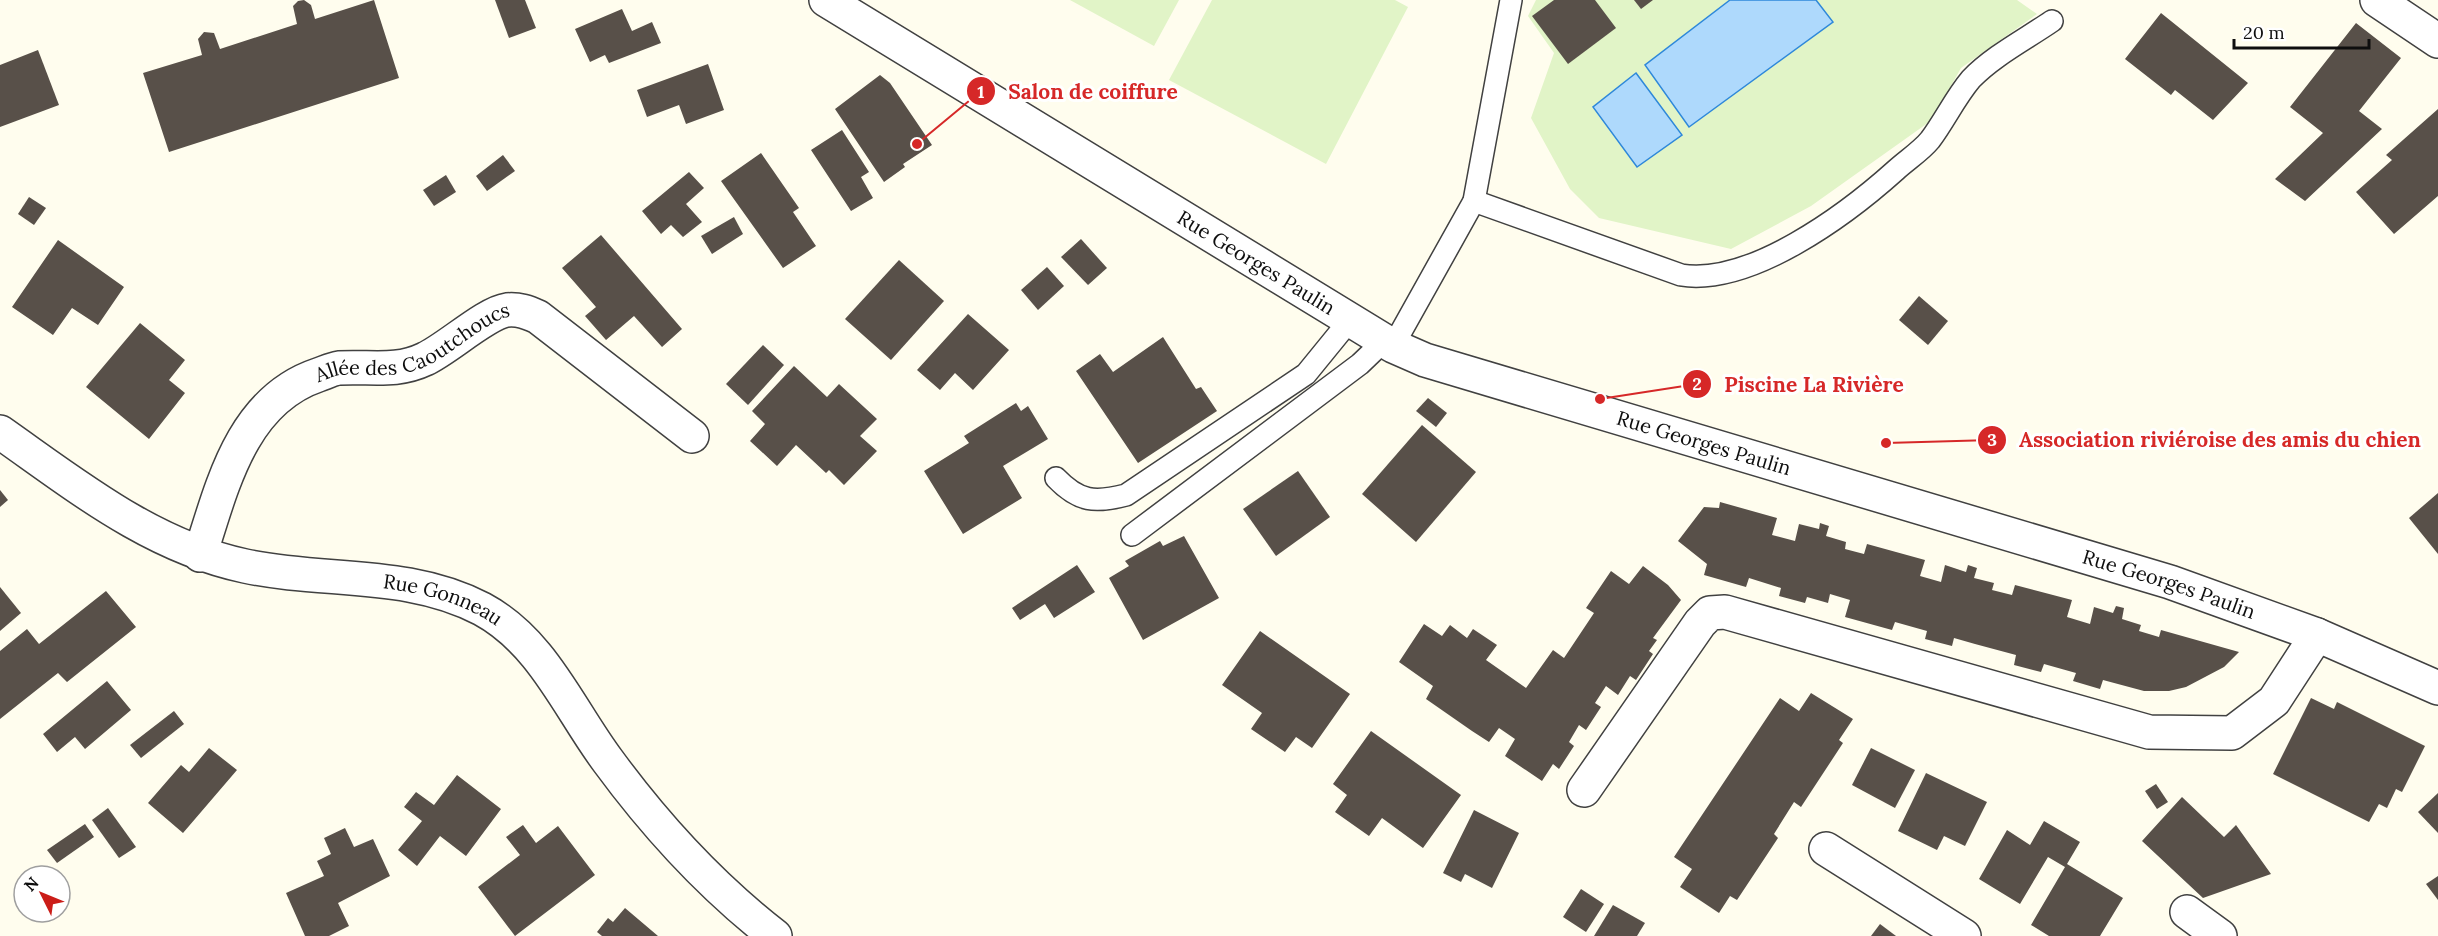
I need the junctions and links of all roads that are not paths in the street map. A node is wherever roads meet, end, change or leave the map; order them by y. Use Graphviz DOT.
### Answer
graph roads {
  1 [pos="826,0"];
  2 [pos="1511,0"];
  3 [pos="2377,0"];
  4 [pos="2052,21"];
  5 [pos="2438,41"];
  6 [pos="1474,201"];
  7 [pos="1350,320"];
  8 [pos="1388,344"];
  9 [pos="0,432"];
  10 [pos="692,436"];
  11 [pos="1056,478"];
  12 [pos="1132,535"];
  13 [pos="200,555"];
  14 [pos="2317,635"];
  15 [pos="2438,688"];
  16 [pos="1584,790"];
  17 [pos="1826,849"];
  18 [pos="2187,912"];
  19 [pos="775,936"];
  20 [pos="1964,936"];
  21 [pos="2220,936"];
  1 -- 7 [label="street, Rue Georges Paulin"];
  2 -- 6 [label="lane"];
  3 -- 5 [label="street"];
  4 -- 6 [label="lane"];
  6 -- 8 [label="lane"];
  7 -- 8 [label="street, Rue Georges Paulin"];
  7 -- 11 [label="lane"];
  8 -- 12 [label="lane"];
  8 -- 14 [label="street, Rue Georges Paulin"];
  9 -- 13 [label="street, Rue Gonneau"];
  10 -- 13 [label="street, Allée des Caoutchoucs"];
  13 -- 19 [label="street, Rue Gonneau"];
  14 -- 15 [label="street, Rue Georges Paulin"];
  14 -- 16 [label="street"];
  17 -- 20 [label="street"];
  18 -- 21 [label="street"];
}
